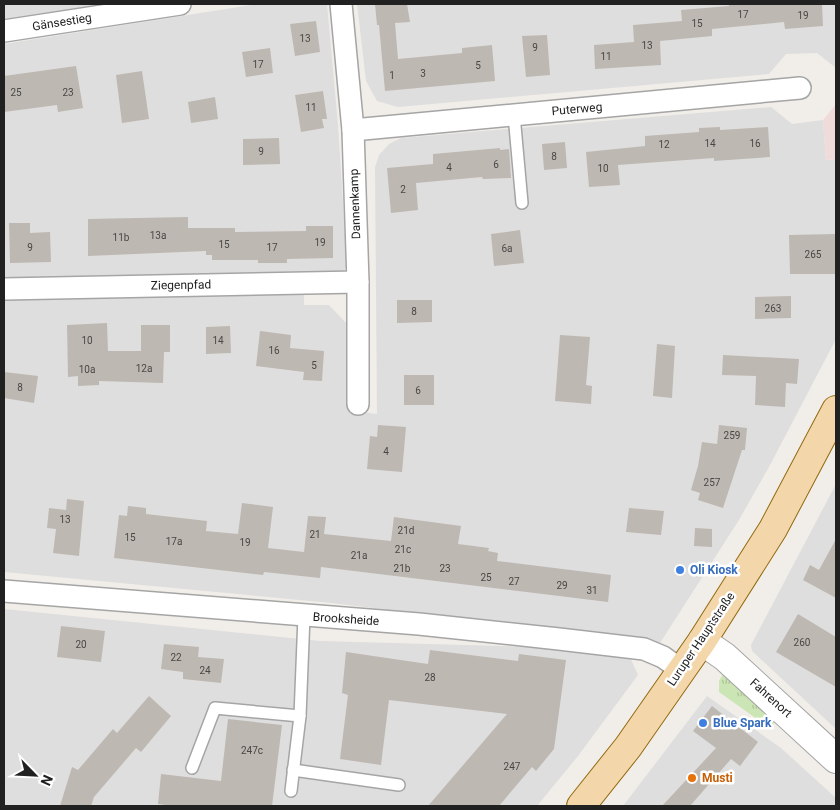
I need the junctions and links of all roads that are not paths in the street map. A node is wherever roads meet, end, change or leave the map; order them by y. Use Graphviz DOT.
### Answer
graph roads {
  1 [pos="180,4"];
  2 [pos="341,4"];
  3 [pos="4,31"];
  4 [pos="800,88"];
  5 [pos="514,115"];
  6 [pos="353,130"];
  7 [pos="522,203"];
  8 [pos="358,282"];
  9 [pos="4,289"];
  10 [pos="358,404"];
  11 [pos="836,410"];
  12 [pos="4,591"];
  13 [pos="304,616"];
  14 [pos="702,641"];
  15 [pos="681,670"];
  16 [pos="300,716"];
  17 [pos="836,759"];
  18 [pos="192,768"];
  19 [pos="293,770"];
  20 [pos="399,785"];
  21 [pos="291,790"];
  22 [pos="581,806"];
  1 -- 3 [label="street, Gänsestieg"];
  2 -- 6 [label="street, Dannenkamp"];
  4 -- 5 [label="street, Puterweg"];
  5 -- 6 [label="street, Puterweg"];
  5 -- 7 [label="lane"];
  6 -- 8 [label="street, Dannenkamp"];
  8 -- 9 [label="street, Ziegenpfad"];
  8 -- 10 [label="street, Dannenkamp"];
  11 -- 14 [label="main road, Luruper Hauptstraße"];
  12 -- 13 [label="street, Brooksheide"];
  13 -- 15 [label="street, Brooksheide"];
  13 -- 16 [label="lane"];
  14 -- 15 [label="main road, Luruper Hauptstraße"];
  14 -- 17 [label="street, Fahrenort"];
  15 -- 22 [label="main road, Luruper Hauptstraße"];
  16 -- 18 [label="lane"];
  16 -- 19 [label="lane"];
  19 -- 20 [label="lane"];
  19 -- 21 [label="lane"];
}
